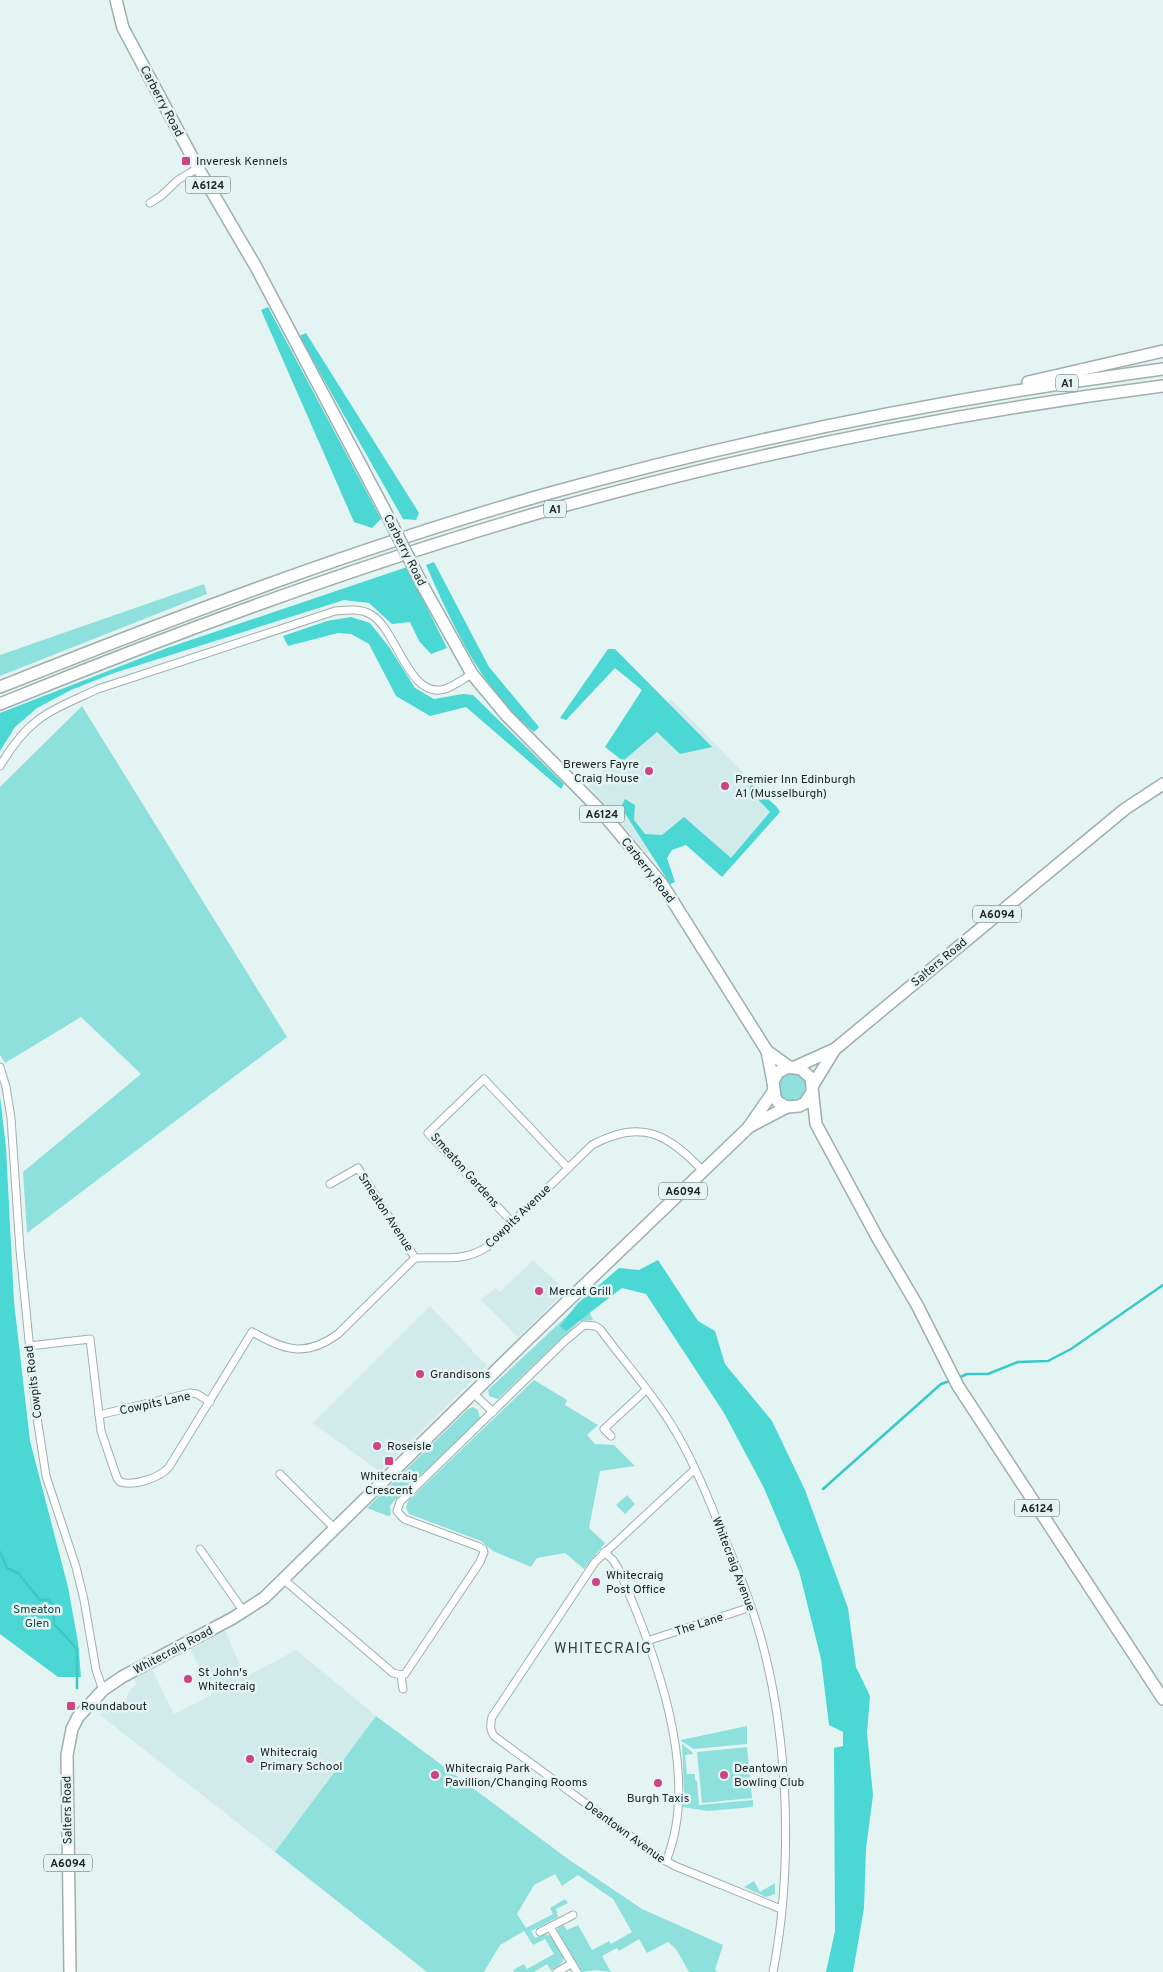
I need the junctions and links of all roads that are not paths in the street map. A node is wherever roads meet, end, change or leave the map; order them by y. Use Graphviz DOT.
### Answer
graph roads {
  1 [pos="116,0"];
  2 [pos="198,168"];
  3 [pos="150,203"];
  4 [pos="1163,350"];
  5 [pos="1163,369"];
  6 [pos="1163,386"];
  7 [pos="1132,390"];
  8 [pos="1163,391"];
  9 [pos="972,399"];
  10 [pos="472,674"];
  11 [pos="0,687"];
  12 [pos="0,704"];
  13 [pos="0,766"];
  14 [pos="1163,784"];
  15 [pos="835,1049"];
  16 [pos="767,1051"];
  17 [pos="0,1067"];
  18 [pos="792,1067"];
  19 [pos="773,1087"];
  20 [pos="812,1088"];
  21 [pos="790,1107"];
  22 [pos="816,1124"];
  23 [pos="748,1128"];
  24 [pos="568,1168"];
  25 [pos="703,1171"];
  26 [pos="330,1184"];
  27 [pos="512,1222"];
  28 [pos="415,1258"];
  29 [pos="29,1346"];
  30 [pos="646,1390"];
  31 [pos="472,1393"];
  32 [pos="210,1402"];
  33 [pos="493,1412"];
  34 [pos="99,1415"];
  35 [pos="611,1436"];
  36 [pos="694,1470"];
  37 [pos="280,1474"];
  38 [pos="334,1528"];
  39 [pos="200,1549"];
  40 [pos="604,1552"];
  41 [pos="283,1580"];
  42 [pos="751,1607"];
  43 [pos="244,1612"];
  44 [pos="647,1640"];
  45 [pos="402,1675"];
  46 [pos="403,1689"];
  47 [pos="103,1690"];
  48 [pos="1163,1699"];
  49 [pos="666,1861"];
  50 [pos="782,1909"];
  51 [pos="573,1915"];
  52 [pos="550,1926"];
  53 [pos="540,1932"];
  54 [pos="571,1964"];
  55 [pos="70,1972"];
  56 [pos="557,1972"];
  57 [pos="577,1972"];
  58 [pos="773,1972"];
  1 -- 2 [label="main road, Carberry Road / A6124"];
  2 -- 3 [label="street"];
  2 -- 10 [label="main road, Carberry Road / A6124, bridge"];
  4 -- 9 [label="main road"];
  5 -- 9 [label="main road, A1"];
  6 -- 7 [label="main road, A1"];
  7 -- 8 [label="main road"];
  7 -- 12 [label="main road, A1"];
  9 -- 11 [label="main road, A1"];
  10 -- 13 [label="street"];
  10 -- 16 [label="main road, Carberry Road / A6124"];
  14 -- 15 [label="main road, Salters Road / A6094"];
  15 -- 18 [label="main road, Salters Road / A6094"];
  15 -- 20 [label="main road, Salters Road / A6094"];
  16 -- 18 [label="main road, Carberry Road / A6124"];
  16 -- 19 [label="main road, Carberry Road / A6124"];
  17 -- 29 [label="street, Cowpits Road"];
  18 -- 19 [label="main road"];
  18 -- 20 [label="main road"];
  19 -- 21 [label="main road"];
  19 -- 23 [label="main road, A6094"];
  20 -- 21 [label="main road"];
  20 -- 22 [label="main road, A6124"];
  21 -- 22 [label="main road, A6124"];
  21 -- 23 [label="main road, A6094"];
  22 -- 48 [label="main road, A6124"];
  23 -- 25 [label="main road, A6094"];
  24 -- 25 [label="street, Cowpits Avenue"];
  24 -- 27 [label="street, Cowpits Avenue"];
  24 -- 27 [label="street, Smeaton Gardens"];
  25 -- 31 [label="main road, Whitecraig Road / A6094"];
  26 -- 28 [label="street, Smeaton Avenue"];
  27 -- 28 [label="street, Cowpits Avenue"];
  28 -- 32 [label="street, Cowpits Lane"];
  29 -- 34 [label="street, Cowpits Lane"];
  29 -- 47 [label="street, Cowpits Road"];
  30 -- 33 [label="street, Whitecraig Avenue"];
  30 -- 35 [label="street"];
  30 -- 36 [label="street, Whitecraig Avenue"];
  31 -- 33 [label="street"];
  31 -- 38 [label="main road, Whitecraig Road / A6094"];
  32 -- 34 [label="street, Cowpits Lane"];
  32 -- 34 [label="street, Cowpits Lane"];
  33 -- 45 [label="street"];
  36 -- 40 [label="street"];
  36 -- 42 [label="street, Whitecraig Avenue"];
  37 -- 38 [label="street"];
  38 -- 41 [label="main road, Whitecraig Road / A6094"];
  39 -- 43 [label="street"];
  40 -- 44 [label="street"];
  40 -- 49 [label="street, Deantown Avenue"];
  41 -- 43 [label="main road, Whitecraig Road / A6094"];
  41 -- 45 [label="street"];
  42 -- 44 [label="street, The Lane"];
  42 -- 50 [label="street, Whitecraig Avenue"];
  43 -- 47 [label="main road, Whitecraig Road / A6094"];
  44 -- 49 [label="street"];
  45 -- 46 [label="street"];
  47 -- 55 [label="main road, Salters Road / A6094"];
  49 -- 50 [label="street, Deantown Avenue"];
  50 -- 58 [label="street, Whitecraig Avenue"];
  51 -- 52 [label="street"];
  52 -- 53 [label="street"];
  52 -- 54 [label="street"];
  54 -- 56 [label="street"];
  54 -- 57 [label="street"];
}
